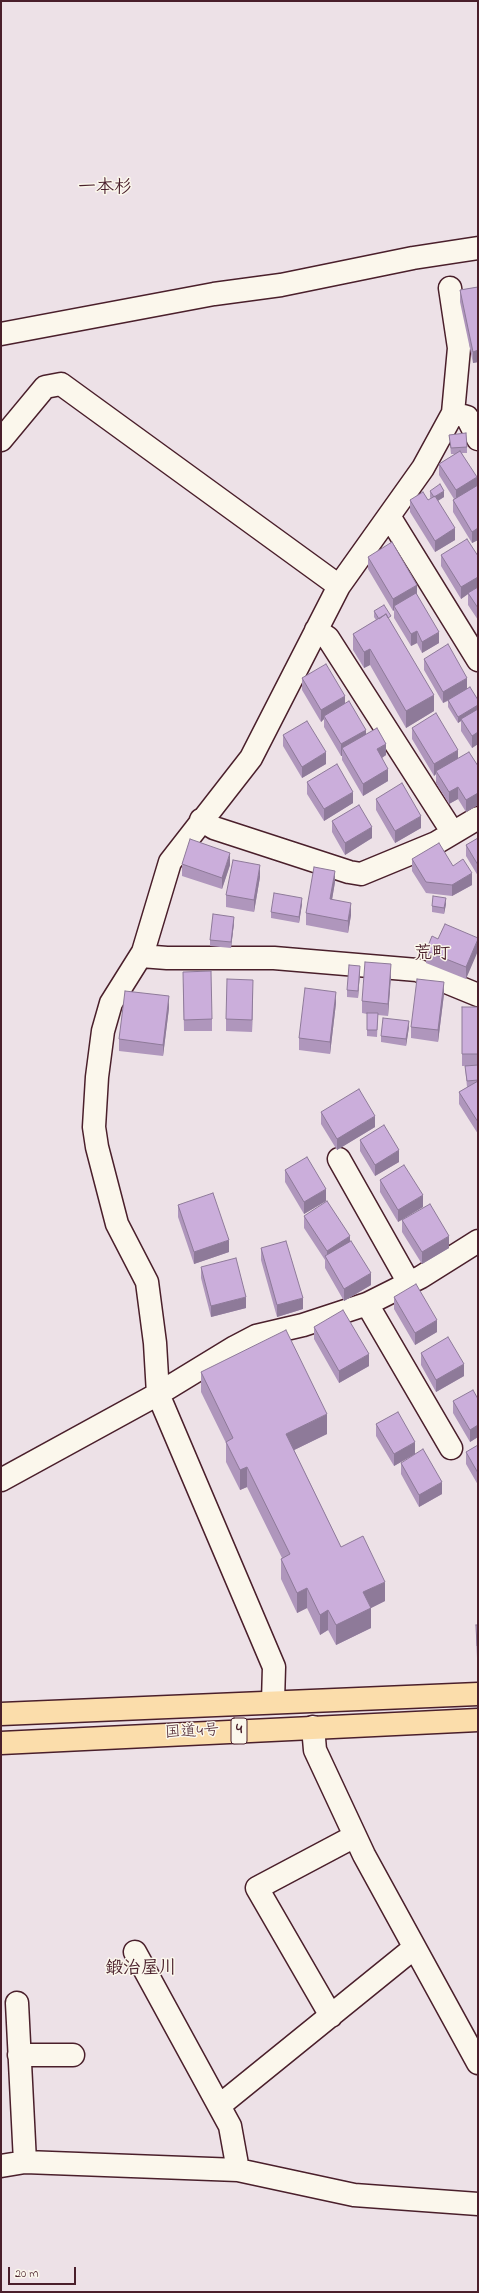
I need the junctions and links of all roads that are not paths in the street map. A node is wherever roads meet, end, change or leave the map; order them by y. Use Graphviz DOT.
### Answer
graph roads {
  1 [pos="478,248"];
  2 [pos="450,288"];
  3 [pos="1,334"];
  4 [pos="453,413"];
  5 [pos="478,439"];
  6 [pos="1,440"];
  7 [pos="389,516"];
  8 [pos="340,586"];
  9 [pos="316,630"];
  10 [pos="478,660"];
  11 [pos="478,818"];
  12 [pos="201,820"];
  13 [pos="453,833"];
  14 [pos="141,956"];
  15 [pos="478,995"];
  16 [pos="339,1159"];
  17 [pos="478,1241"];
  18 [pos="409,1283"];
  19 [pos="367,1304"];
  20 [pos="158,1394"];
  21 [pos="451,1448"];
  22 [pos="1,1480"];
  23 [pos="478,1694"];
  24 [pos="273,1701"];
  25 [pos="1,1714"];
  26 [pos="478,1720"];
  27 [pos="313,1726"];
  28 [pos="1,1743"];
  29 [pos="355,1836"];
  30 [pos="414,1948"];
  31 [pos="135,1952"];
  32 [pos="17,2003"];
  33 [pos="331,2016"];
  34 [pos="19,2055"];
  35 [pos="73,2055"];
  36 [pos="478,2063"];
  37 [pos="219,2106"];
  38 [pos="25,2162"];
  39 [pos="1,2166"];
  40 [pos="238,2170"];
  41 [pos="478,2204"];
  1 -- 3 [label="street"];
  2 -- 4 [label="street"];
  4 -- 5 [label="street"];
  4 -- 7 [label="street"];
  6 -- 8 [label="street"];
  7 -- 8 [label="street"];
  7 -- 10 [label="street"];
  8 -- 9 [label="street"];
  9 -- 12 [label="street"];
  9 -- 13 [label="street"];
  11 -- 13 [label="street"];
  12 -- 13 [label="street"];
  12 -- 14 [label="street"];
  14 -- 15 [label="street"];
  14 -- 20 [label="street"];
  16 -- 18 [label="street"];
  17 -- 18 [label="street"];
  18 -- 19 [label="street"];
  19 -- 20 [label="street"];
  19 -- 21 [label="street"];
  20 -- 22 [label="street"];
  20 -- 24 [label="street"];
  23 -- 24 [label="highway, 国道4号 / 4"];
  24 -- 25 [label="highway, 国道4号 / 4"];
  26 -- 27 [label="highway, 国道4号 / 4"];
  27 -- 28 [label="highway, 国道4号 / 4"];
  27 -- 29 [label="street"];
  29 -- 30 [label="street"];
  29 -- 33 [label="street"];
  30 -- 33 [label="street"];
  30 -- 36 [label="street"];
  31 -- 37 [label="street"];
  32 -- 34 [label="street"];
  33 -- 37 [label="street"];
  34 -- 35 [label="street"];
  34 -- 38 [label="street"];
  37 -- 40 [label="street"];
  38 -- 39 [label="street"];
  38 -- 40 [label="street"];
  40 -- 41 [label="street"];
}
